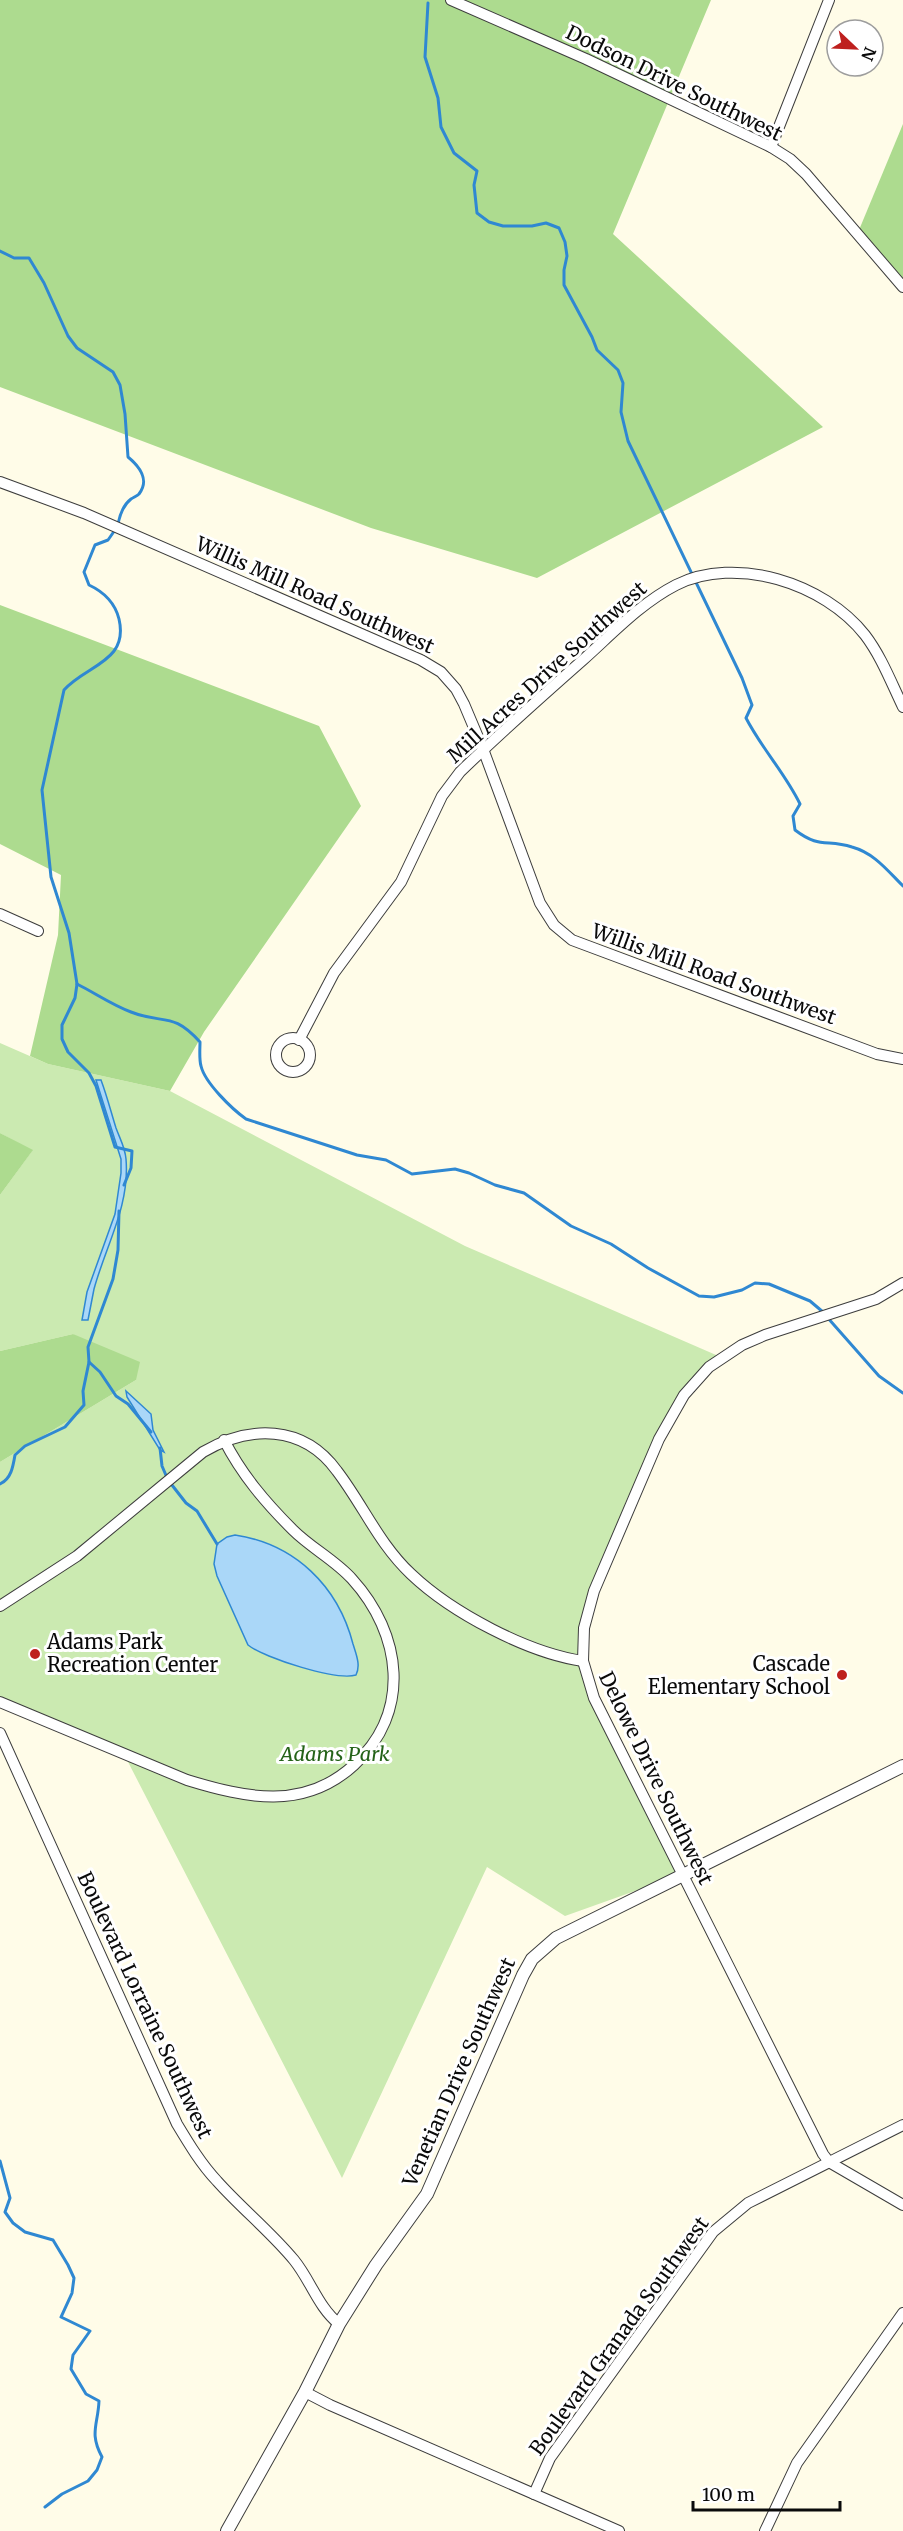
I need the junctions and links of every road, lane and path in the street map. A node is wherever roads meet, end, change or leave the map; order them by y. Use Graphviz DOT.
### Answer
graph roads {
  1 [pos="451,0"];
  2 [pos="829,0"];
  3 [pos="771,147"];
  4 [pos="903,287"];
  5 [pos="0,482"];
  6 [pos="903,707"];
  7 [pos="483,749"];
  8 [pos="0,914"];
  9 [pos="38,931"];
  10 [pos="299,1040"];
  11 [pos="903,1059"];
  12 [pos="903,1283"];
  13 [pos="224,1440"];
  14 [pos="0,1606"];
  15 [pos="583,1661"];
  16 [pos="0,1702"];
  17 [pos="0,1733"];
  18 [pos="903,1766"];
  19 [pos="682,1875"];
  20 [pos="903,2125"];
  21 [pos="829,2162"];
  22 [pos="903,2205"];
  23 [pos="903,2313"];
  24 [pos="339,2324"];
  25 [pos="305,2392"];
  26 [pos="534,2494"];
  27 [pos="233,2528"];
  28 [pos="619,2531"];
  29 [pos="765,2531"];
  1 -- 3 [label="street, Dodson Drive Southwest"];
  2 -- 3 [label="street"];
  3 -- 4 [label="street, Dodson Drive Southwest"];
  5 -- 7 [label="street, Willis Mill Road Southwest"];
  6 -- 7 [label="street, Mill Acres Drive Southwest"];
  7 -- 10 [label="street, Mill Acres Drive Southwest"];
  7 -- 11 [label="street, Willis Mill Road Southwest"];
  8 -- 9 [label="street"];
  12 -- 15 [label="street"];
  13 -- 14 [label="street, Delowe Drive Southwest"];
  13 -- 15 [label="street, Delowe Drive Southwest"];
  13 -- 16 [label="street"];
  15 -- 19 [label="street, Delowe Drive Southwest"];
  17 -- 24 [label="street, Boulevard Lorraine Southwest"];
  18 -- 19 [label="street, Venetian Drive Southwest"];
  19 -- 21 [label="street, Delowe Drive Southwest"];
  19 -- 24 [label="street, Venetian Drive Southwest"];
  20 -- 21 [label="street, Boulevard Granada Southwest"];
  21 -- 22 [label="street, Delowe Drive Southwest"];
  21 -- 26 [label="street, Boulevard Granada Southwest"];
  23 -- 29 [label="street"];
  24 -- 25 [label="street, Venetian Drive Southwest"];
  25 -- 26 [label="street"];
  25 -- 27 [label="street, Venetian Drive Southwest"];
  26 -- 28 [label="street"];
}
